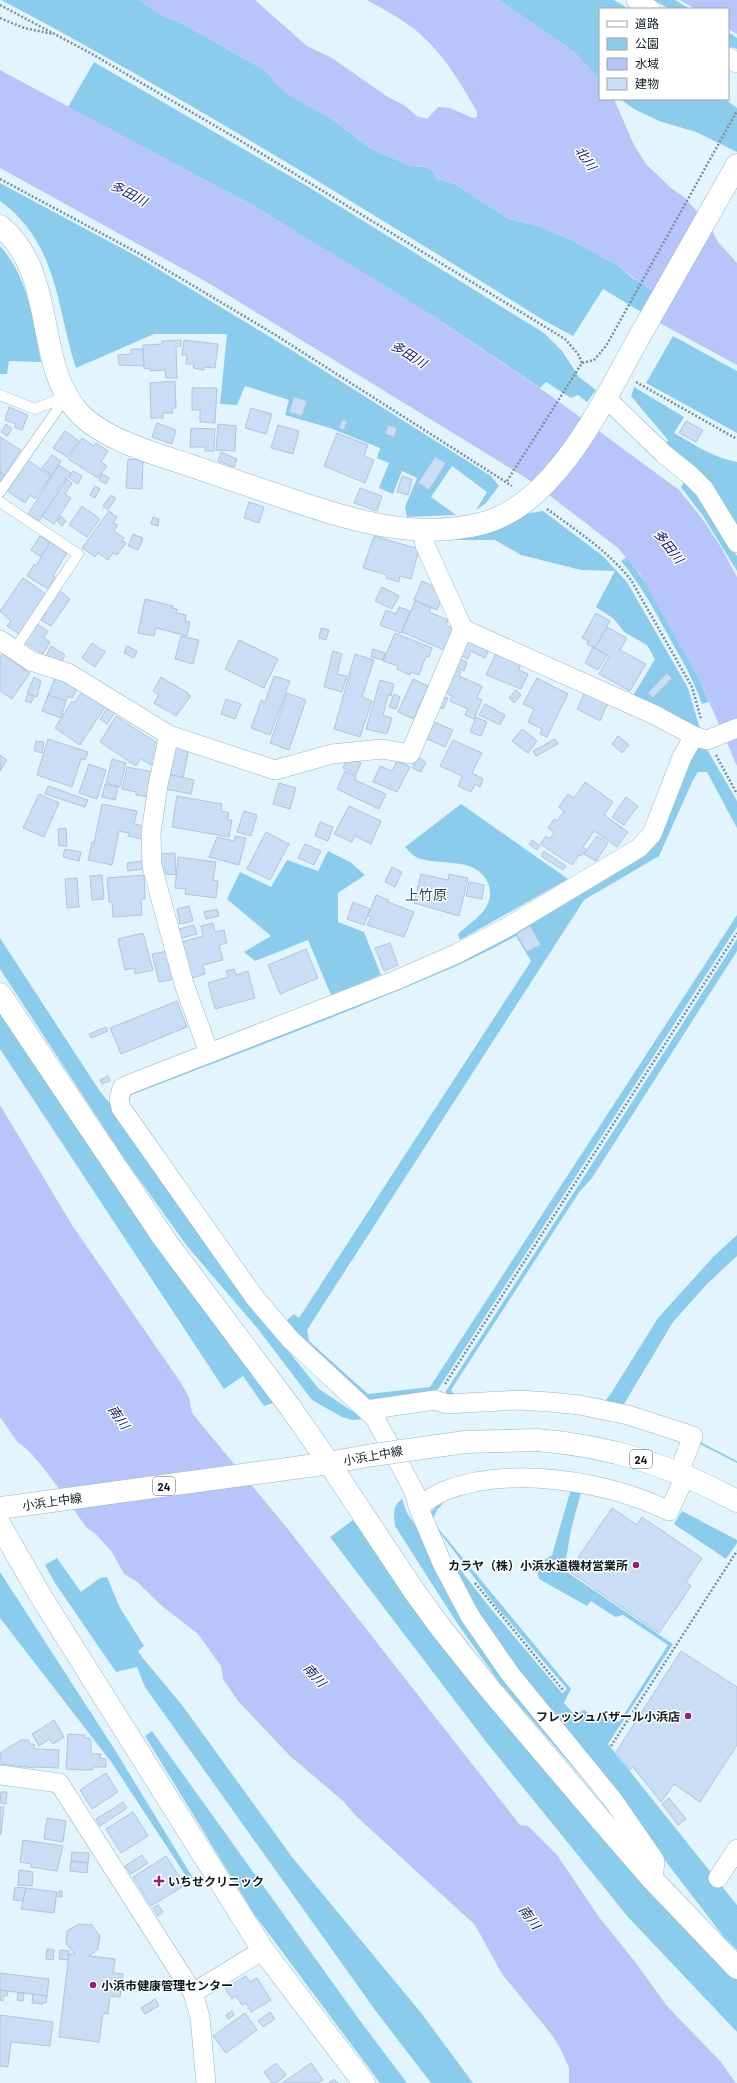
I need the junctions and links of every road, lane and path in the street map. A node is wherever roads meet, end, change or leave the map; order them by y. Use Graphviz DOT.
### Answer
graph roads {
  1 [pos="636,0"];
  2 [pos="0,5"];
  3 [pos="648,8"];
  4 [pos="0,18"];
  5 [pos="56,35"];
  6 [pos="737,111"];
  7 [pos="737,164"];
  8 [pos="0,178"];
  9 [pos="0,226"];
  10 [pos="582,363"];
  11 [pos="633,380"];
  12 [pos="0,395"];
  13 [pos="66,397"];
  14 [pos="602,406"];
  15 [pos="737,439"];
  16 [pos="507,481"];
  17 [pos="0,492"];
  18 [pos="530,496"];
  19 [pos="0,502"];
  20 [pos="422,530"];
  21 [pos="737,543"];
  22 [pos="463,629"];
  23 [pos="7,644"];
  24 [pos="737,728"];
  25 [pos="169,735"];
  26 [pos="705,738"];
  27 [pos="737,794"];
  28 [pos="737,933"];
  29 [pos="0,994"];
  30 [pos="209,1053"];
  31 [pos="435,1400"];
  32 [pos="366,1410"];
  33 [pos="322,1464"];
  34 [pos="683,1474"];
  35 [pos="737,1501"];
  36 [pos="418,1506"];
  37 [pos="6,1507"];
  38 [pos="0,1525"];
  39 [pos="737,1551"];
  40 [pos="474,1582"];
  41 [pos="563,1690"];
  42 [pos="611,1746"];
  43 [pos="0,1775"];
  44 [pos="737,1849"];
  45 [pos="718,1878"];
  46 [pos="653,1880"];
  47 [pos="263,1950"];
  48 [pos="737,1968"];
  49 [pos="193,1993"];
  50 [pos="206,2083"];
  51 [pos="364,2083"];
  1 -- 3 [label="street"];
  2 -- 5 [label="path"];
  4 -- 5 [label="path"];
  5 -- 10 [label="path"];
  6 -- 10 [label="path"];
  7 -- 14 [label="street"];
  8 -- 16 [label="path"];
  9 -- 13 [label="street"];
  10 -- 16 [label="path"];
  11 -- 15 [label="path"];
  12 -- 13 [label="lane"];
  13 -- 17 [label="lane"];
  13 -- 20 [label="street"];
  14 -- 18 [label="street"];
  14 -- 21 [label="street"];
  16 -- 18 [label="path"];
  18 -- 20 [label="street"];
  18 -- 26 [label="path"];
  19 -- 23 [label="lane"];
  20 -- 22 [label="street"];
  22 -- 25 [label="street"];
  22 -- 26 [label="street"];
  23 -- 25 [label="street"];
  24 -- 26 [label="street"];
  25 -- 30 [label="street"];
  26 -- 27 [label="path"];
  26 -- 30 [label="street"];
  28 -- 31 [label="path"];
  29 -- 33 [label="street"];
  30 -- 32 [label="street"];
  31 -- 32 [label="street"];
  31 -- 34 [label="street"];
  32 -- 36 [label="street"];
  33 -- 34 [label="street, 小浜上中線 / 24, bridge"];
  33 -- 37 [label="street, 小浜上中線 / 24"];
  33 -- 46 [label="street"];
  34 -- 35 [label="street, 小浜上中線 / 24"];
  34 -- 36 [label="street"];
  36 -- 46 [label="street"];
  38 -- 47 [label="street"];
  39 -- 42 [label="path"];
  40 -- 41 [label="path"];
  43 -- 49 [label="street"];
  44 -- 45 [label="street"];
  46 -- 48 [label="street"];
  47 -- 49 [label="street"];
  47 -- 51 [label="street"];
  49 -- 50 [label="street"];
}
